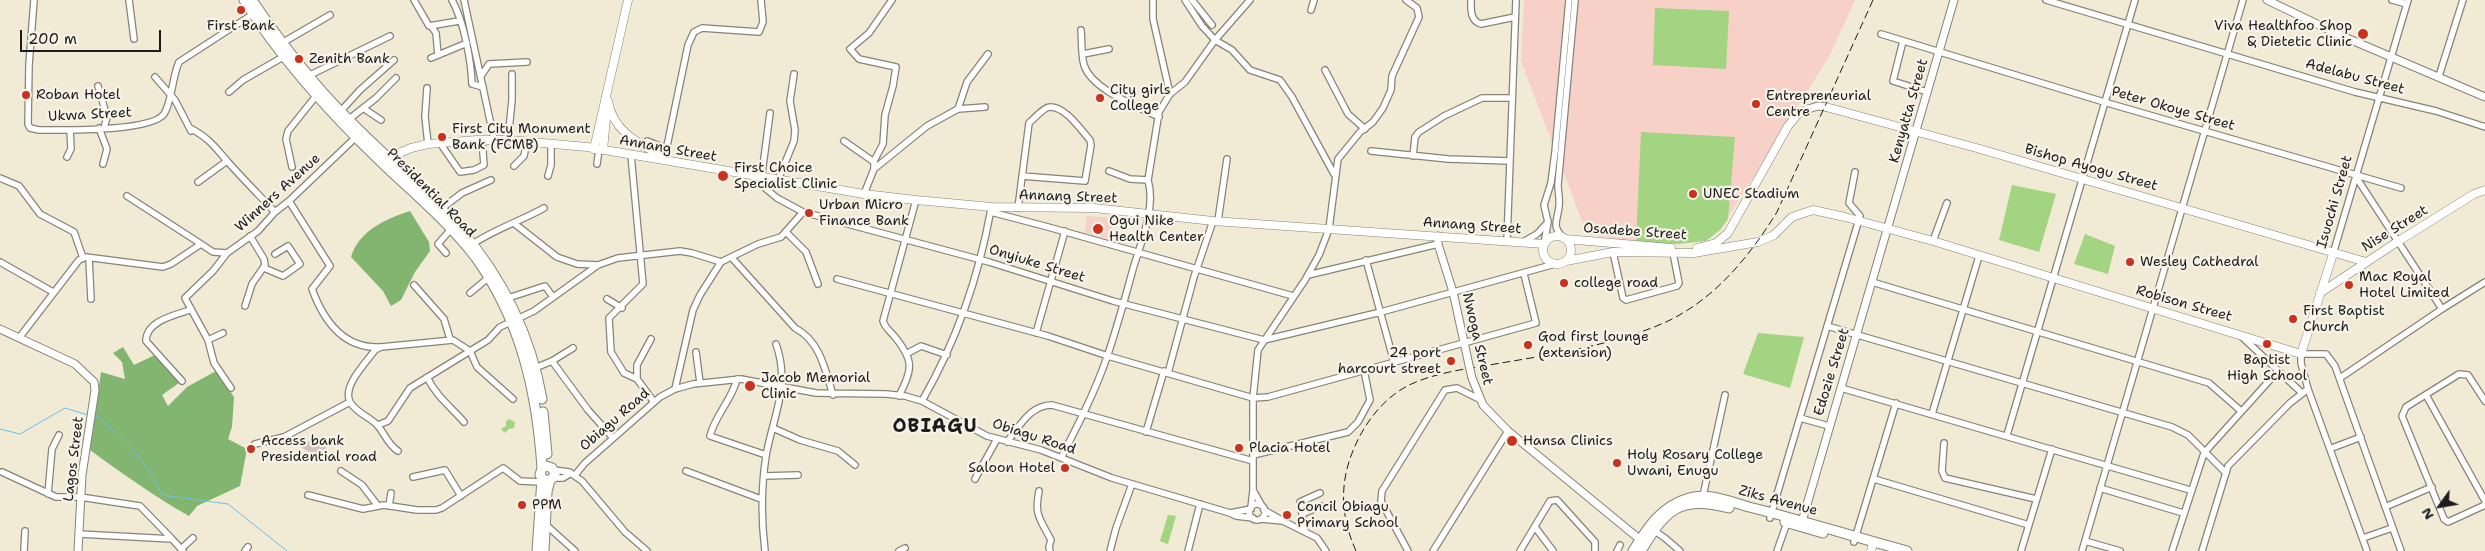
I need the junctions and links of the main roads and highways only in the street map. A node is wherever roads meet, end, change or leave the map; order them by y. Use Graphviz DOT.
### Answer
graph roads {
  1 [pos="244,0"];
  2 [pos="252,0"];
  3 [pos="628,0"];
  4 [pos="261,20"];
  5 [pos="609,84"];
  6 [pos="312,86"];
  7 [pos="608,101"];
  8 [pos="1826,107"];
  9 [pos="1808,109"];
  10 [pos="339,115"];
  11 [pos="602,123"];
  12 [pos="618,126"];
  13 [pos="598,149"];
  14 [pos="384,160"];
  15 [pos="672,163"];
  16 [pos="2485,190"];
  17 [pos="1859,221"];
  18 [pos="1565,239"];
  19 [pos="1544,244"];
  20 [pos="1720,245"];
  21 [pos="2333,254"];
  22 [pos="479,257"];
  23 [pos="1566,261"];
  24 [pos="2366,262"];
  25 [pos="2320,293"];
  26 [pos="514,320"];
  27 [pos="2301,354"];
  28 [pos="547,475"];
  29 [pos="1771,515"];
  30 [pos="543,518"];
  31 [pos="1642,545"];
  32 [pos="1872,546"];
  33 [pos="537,551"];
  34 [pos="544,551"];
  35 [pos="1633,551"];
  36 [pos="1885,551"];
  37 [pos="1907,551"];
  1 -- 4 [label="main road, Presidential Road"];
  2 -- 4 [label="main road, Presidential Road"];
  3 -- 5 [label="main road"];
  4 -- 6 [label="main road, Presidential Road"];
  4 -- 6 [label="main road, Presidential Road"];
  5 -- 7 [label="main road"];
  5 -- 11 [label="main road"];
  6 -- 10 [label="main road, Presidential Road"];
  6 -- 10 [label="main road, Presidential Road"];
  7 -- 11 [label="main road"];
  7 -- 12 [label="main road"];
  8 -- 21 [label="main road, Bishop Ayogu Street"];
  9 -- 20 [label="main road"];
  10 -- 14 [label="main road, Presidential Road"];
  10 -- 14 [label="main road, Presidential Road"];
  11 -- 12 [label="main road"];
  11 -- 13 [label="main road"];
  12 -- 15 [label="main road"];
  13 -- 14 [label="main road, Annang Street"];
  13 -- 15 [label="main road, Annang Street"];
  14 -- 22 [label="main road, Presidential Road"];
  14 -- 22 [label="main road, Presidential Road"];
  15 -- 19 [label="main road, Annang Street"];
  16 -- 24 [label="main road, Nise Street"];
  17 -- 20 [label="main road, Osadebe Street"];
  17 -- 27 [label="main road, Robison Street"];
  18 -- 19 [label="main road"];
  18 -- 20 [label="main road, Osadebe Street"];
  18 -- 23 [label="main road"];
  19 -- 23 [label="main road"];
  20 -- 23 [label="main road, Osadebe Street"];
  21 -- 24 [label="main road, Bishop Ayogu Street"];
  21 -- 25 [label="main road, Isuochi Street"];
  22 -- 26 [label="main road, Presidential Road"];
  22 -- 26 [label="main road, Presidential Road"];
  24 -- 25 [label="main road, Nise Street"];
  25 -- 27 [label="main road, Isuochi Street"];
  26 -- 28 [label="main road, Presidential Road"];
  26 -- 28 [label="main road, Presidential Road"];
  28 -- 30 [label="main road, Presidential Road"];
  29 -- 31 [label="main road, Ziks Avenue"];
  29 -- 31 [label="main road, Ziks Avenue"];
  29 -- 32 [label="main road, Ziks Avenue"];
  30 -- 33 [label="main road, Presidential Road"];
  30 -- 34 [label="main road, Presidential Road"];
  31 -- 35 [label="main road, Ziks Avenue"];
  32 -- 36 [label="main road, Ziks Avenue"];
  32 -- 37 [label="main road, Ziks Avenue"];
}
